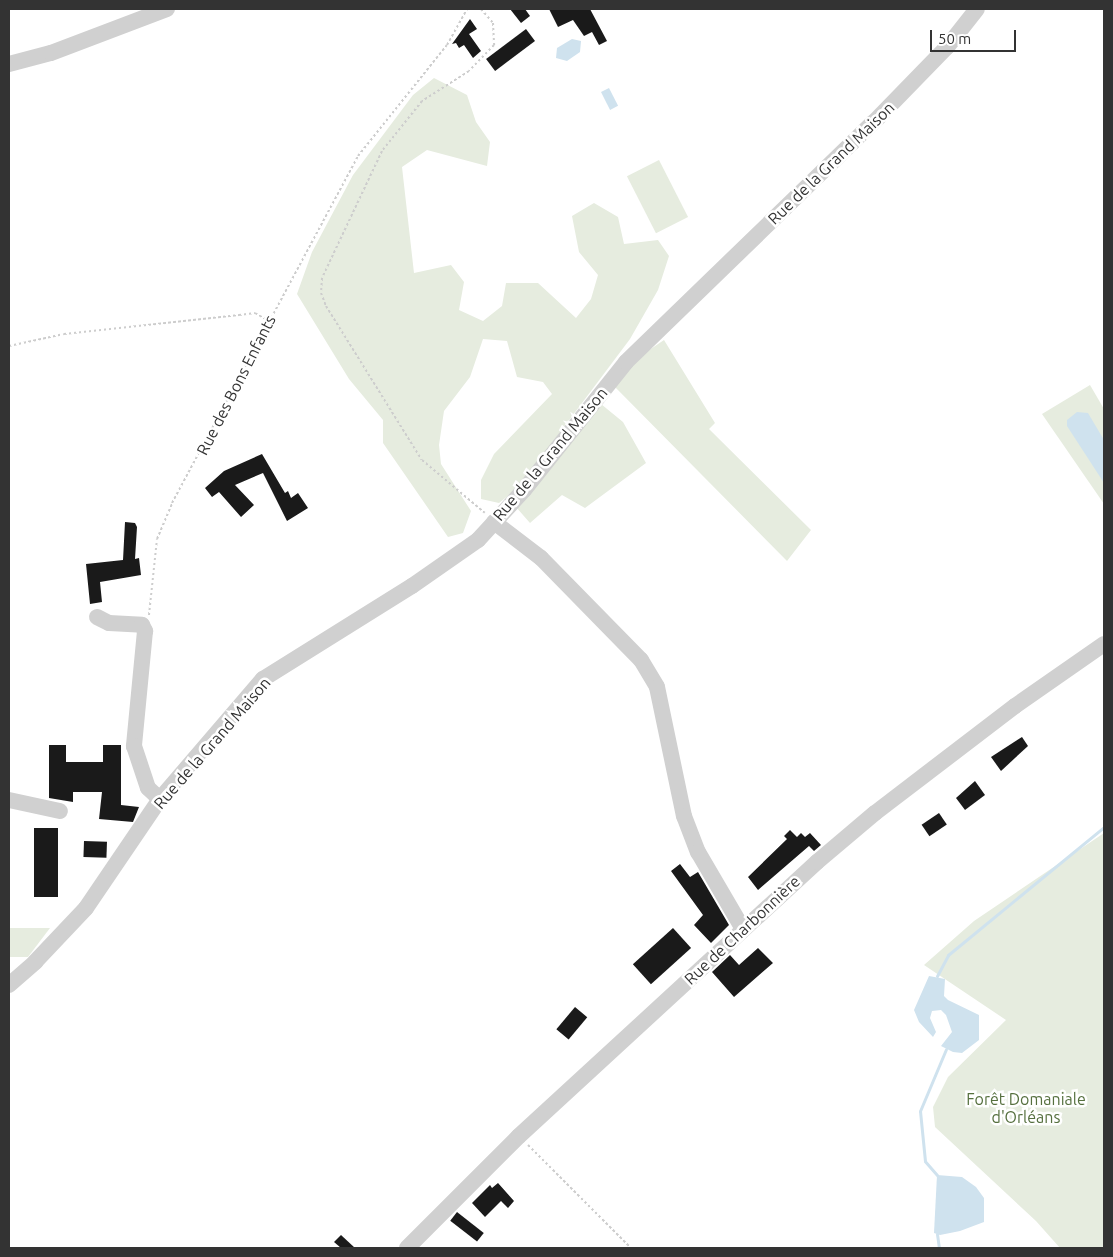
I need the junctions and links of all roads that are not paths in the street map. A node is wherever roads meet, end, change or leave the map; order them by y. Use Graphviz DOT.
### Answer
graph roads {
  1 [pos="167,9"];
  2 [pos="976,9"];
  3 [pos="9,64"];
  4 [pos="491,519"];
  5 [pos="98,617"];
  6 [pos="1104,644"];
  7 [pos="160,799"];
  8 [pos="9,800"];
  9 [pos="60,811"];
  10 [pos="743,929"];
  11 [pos="9,985"];
  12 [pos="407,1248"];
  1 -- 3 [label="street"];
  2 -- 4 [label="street, Rue de la Grand Maison"];
  4 -- 7 [label="street, Rue de la Grand Maison"];
  4 -- 10 [label="street"];
  5 -- 7 [label="street"];
  6 -- 10 [label="street, Rue de Charbonnière"];
  7 -- 11 [label="street, Rue de la Grand Maison"];
  8 -- 9 [label="street"];
  10 -- 12 [label="street, Rue de Charbonnière"];
}
